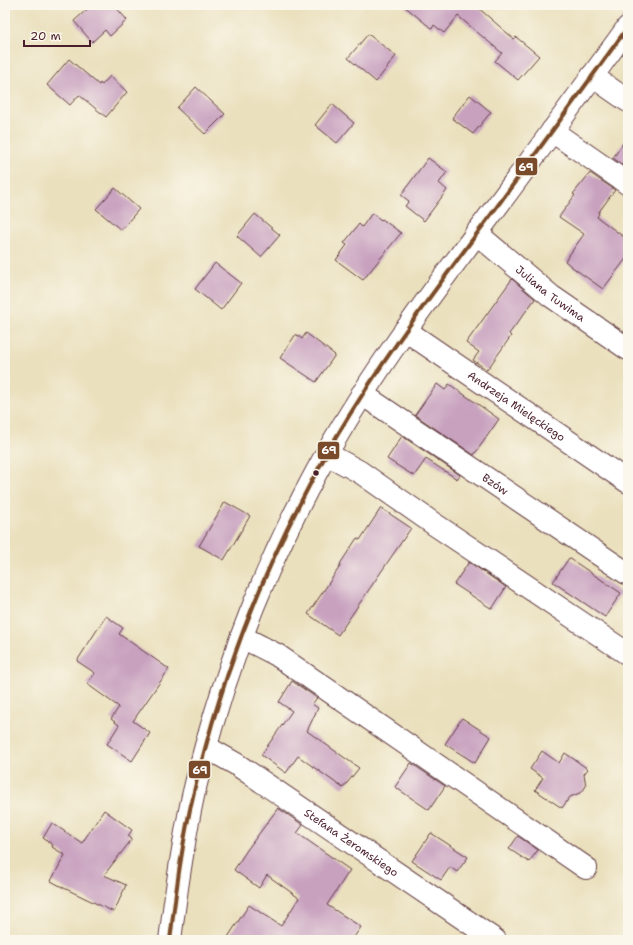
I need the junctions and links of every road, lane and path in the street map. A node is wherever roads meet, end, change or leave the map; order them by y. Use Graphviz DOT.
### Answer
graph roads {
  1 [pos="628,27"];
  2 [pos="592,76"];
  3 [pos="628,101"];
  4 [pos="552,131"];
  5 [pos="628,184"];
  6 [pos="476,233"];
  7 [pos="405,330"];
  8 [pos="628,350"];
  9 [pos="362,394"];
  10 [pos="327,454"];
  11 [pos="628,482"];
  12 [pos="628,574"];
  13 [pos="242,637"];
  14 [pos="628,654"];
  15 [pos="206,747"];
  16 [pos="586,868"];
  17 [pos="170,940"];
  18 [pos="495,940"];
  1 -- 2 [label="street"];
  2 -- 3 [label="street"];
  2 -- 4 [label="street"];
  4 -- 5 [label="street"];
  4 -- 6 [label="street"];
  6 -- 7 [label="street"];
  6 -- 8 [label="street, Juliana Tuwima"];
  7 -- 9 [label="street"];
  7 -- 11 [label="street, Andrzeja Mielęckiego"];
  9 -- 10 [label="street"];
  9 -- 12 [label="street, Bzów"];
  10 -- 13 [label="street"];
  10 -- 14 [label="street"];
  13 -- 15 [label="street"];
  13 -- 16 [label="street"];
  15 -- 17 [label="street"];
  15 -- 18 [label="street, Stefana Żeromskiego"];
}
